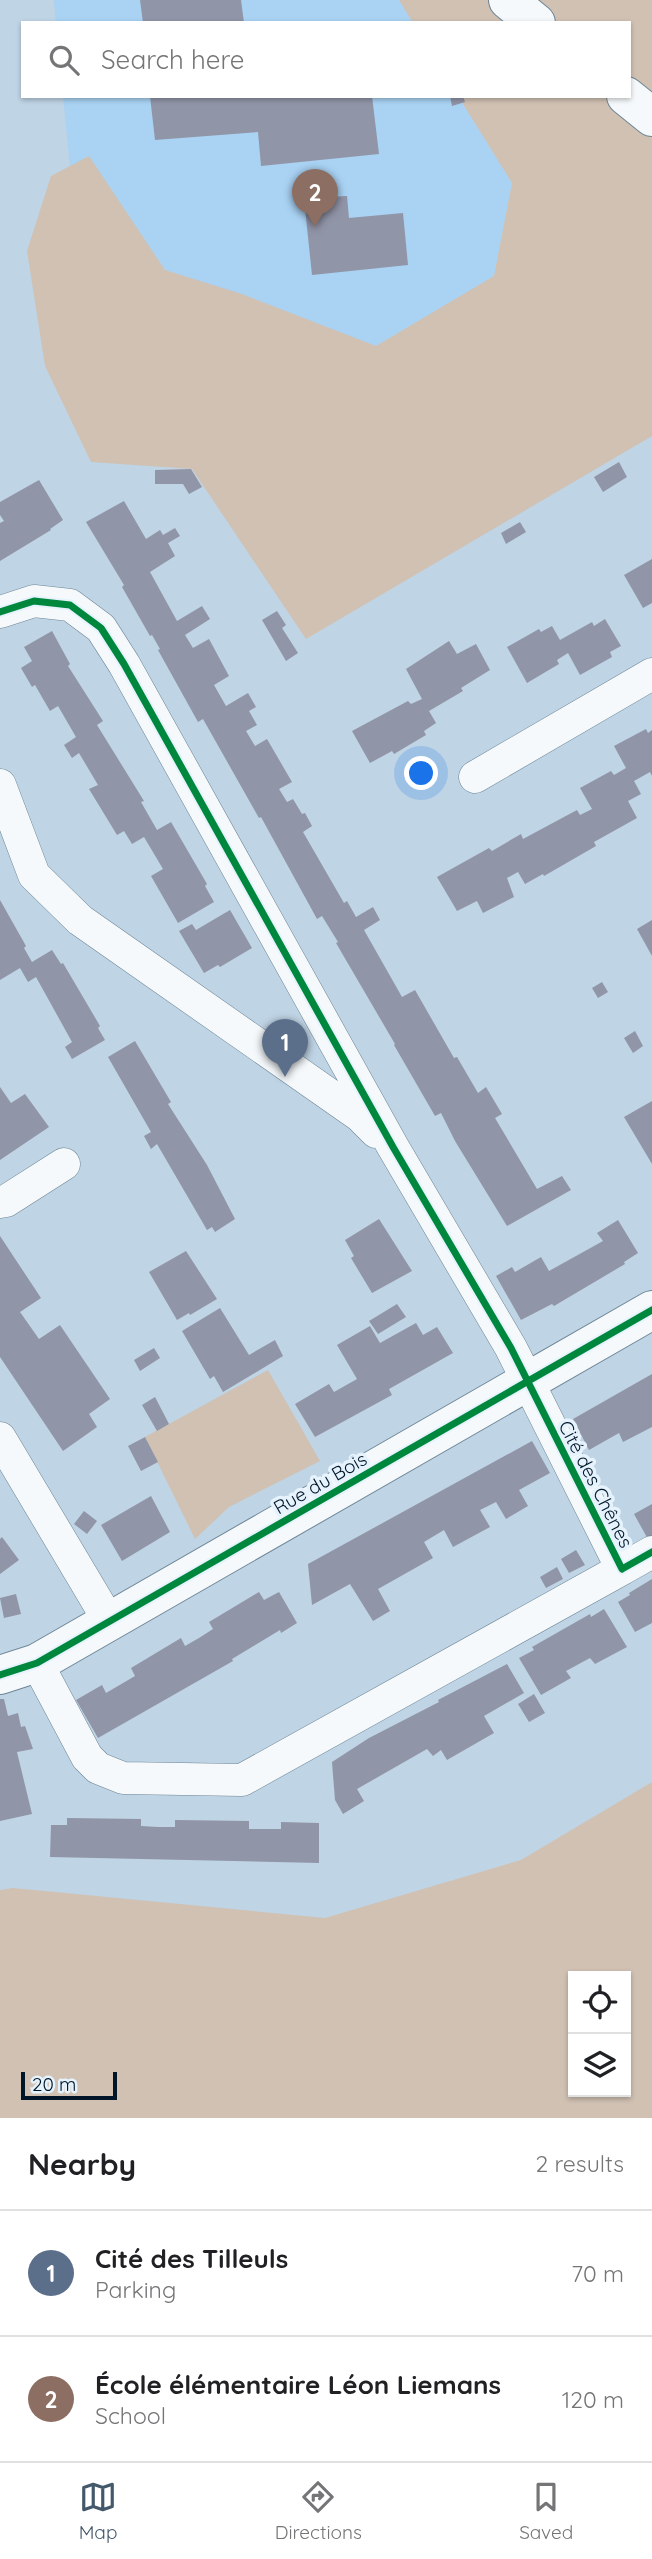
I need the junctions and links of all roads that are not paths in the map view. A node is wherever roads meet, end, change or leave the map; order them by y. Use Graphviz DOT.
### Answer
graph roads {
  1 [pos="508,0"];
  2 [pos="534,21"];
  3 [pos="628,98"];
  4 [pos="652,117"];
  5 [pos="0,612"];
  6 [pos="652,674"];
  7 [pos="475,777"];
  8 [pos="0,786"];
  9 [pos="393,1147"];
  10 [pos="64,1164"];
  11 [pos="0,1202"];
  12 [pos="652,1310"];
  13 [pos="527,1382"];
  14 [pos="0,1438"];
  15 [pos="652,1552"];
  16 [pos="622,1569"];
  17 [pos="109,1621"];
  18 [pos="37,1663"];
  19 [pos="0,1675"];
  1 -- 2 [label="street"];
  3 -- 4 [label="street"];
  5 -- 9 [label="street"];
  6 -- 7 [label="street"];
  8 -- 9 [label="street"];
  9 -- 13 [label="street, Cité des Chênes"];
  10 -- 11 [label="street"];
  12 -- 13 [label="street, Rue du Bois"];
  13 -- 16 [label="street, Cité des Chênes"];
  13 -- 17 [label="street, Rue du Bois"];
  14 -- 17 [label="street"];
  15 -- 16 [label="street, Cité des Chênes"];
  16 -- 18 [label="street, Cité des Chênes"];
  17 -- 18 [label="street, Rue du Bois"];
  18 -- 19 [label="street, Rue du Bois"];
}
